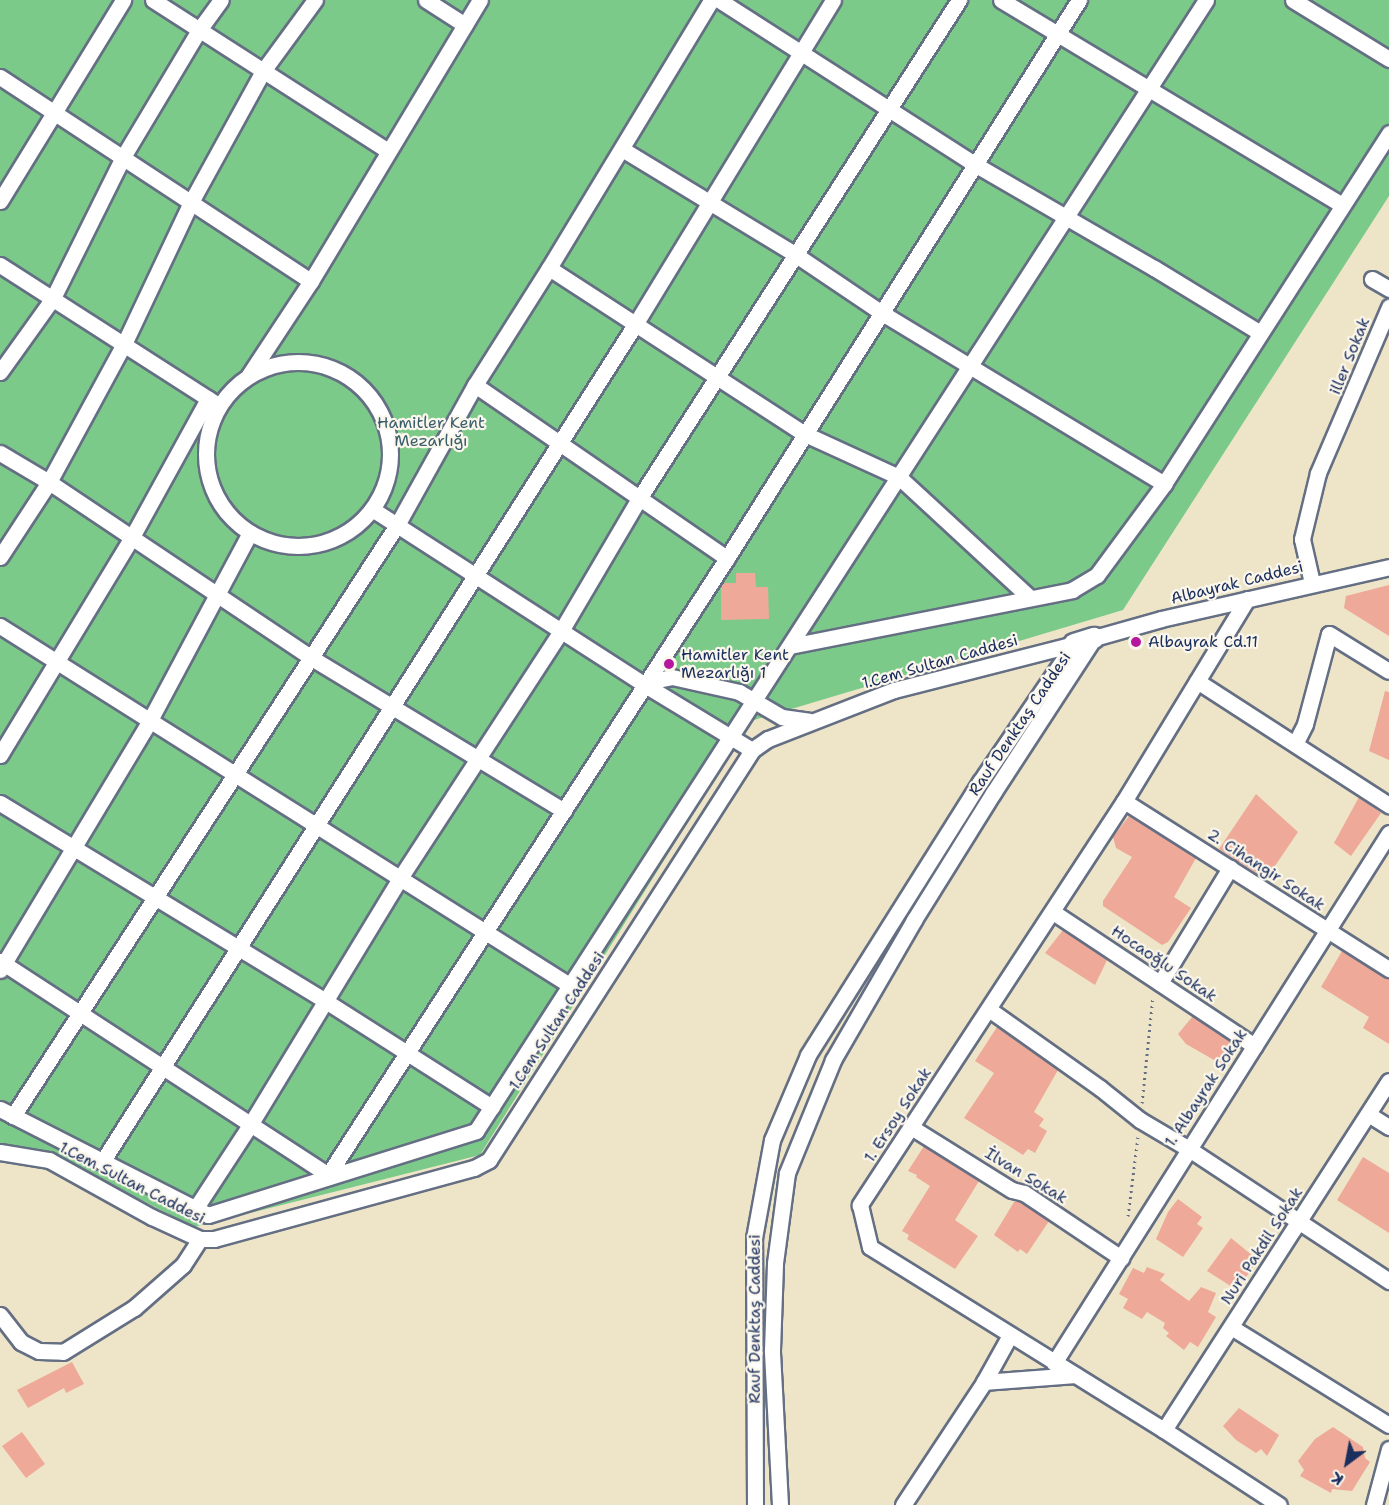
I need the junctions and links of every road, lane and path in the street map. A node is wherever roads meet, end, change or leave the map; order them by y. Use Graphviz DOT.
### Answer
graph roads {
  1 [pos="123,0"];
  2 [pos="153,0"];
  3 [pos="221,0"];
  4 [pos="315,0"];
  5 [pos="426,0"];
  6 [pos="480,0"];
  7 [pos="711,0"];
  8 [pos="719,0"];
  9 [pos="833,0"];
  10 [pos="959,0"];
  11 [pos="1001,0"];
  12 [pos="1079,0"];
  13 [pos="1206,0"];
  14 [pos="1293,0"];
  15 [pos="465,25"];
  16 [pos="200,30"];
  17 [pos="1057,36"];
  18 [pos="801,52"];
  19 [pos="1389,59"];
  20 [pos="263,71"];
  21 [pos="0,77"];
  22 [pos="1150,89"];
  23 [pos="890,110"];
  24 [pos="54,112"];
  25 [pos="1389,133"];
  26 [pos="621,148"];
  27 [pos="388,151"];
  28 [pos="123,157"];
  29 [pos="976,165"];
  30 [pos="0,201"];
  31 [pos="710,201"];
  32 [pos="191,202"];
  33 [pos="1342,205"];
  34 [pos="1066,217"];
  35 [pos="796,255"];
  36 [pos="0,265"];
  37 [pos="549,268"];
  38 [pos="1372,279"];
  39 [pos="311,281"];
  40 [pos="1389,289"];
  41 [pos="53,298"];
  42 [pos="1389,307"];
  43 [pos="882,313"];
  44 [pos="636,323"];
  45 [pos="1259,332"];
  46 [pos="124,344"];
  47 [pos="970,366"];
  48 [pos="0,372"];
  49 [pos="249,375"];
  50 [pos="718,377"];
  51 [pos="475,384"];
  52 [pos="214,403"];
  53 [pos="805,434"];
  54 [pos="561,441"];
  55 [pos="0,453"];
  56 [pos="899,477"];
  57 [pos="49,482"];
  58 [pos="1164,484"];
  59 [pos="640,497"];
  60 [pos="372,509"];
  61 [pos="397,525"];
  62 [pos="250,533"];
  63 [pos="132,537"];
  64 [pos="0,557"];
  65 [pos="727,558"];
  66 [pos="1389,567"];
  67 [pos="476,575"];
  68 [pos="1312,583"];
  69 [pos="217,593"];
  70 [pos="1029,597"];
  71 [pos="1247,599"];
  72 [pos="0,626"];
  73 [pos="561,631"];
  74 [pos="1094,639"];
  75 [pos="1074,644"];
  76 [pos="790,646"];
  77 [pos="310,657"];
  78 [pos="55,661"];
  79 [pos="1389,672"];
  80 [pos="1197,681"];
  81 [pos="646,683"];
  82 [pos="754,700"];
  83 [pos="393,706"];
  84 [pos="150,720"];
  85 [pos="812,722"];
  86 [pos="730,737"];
  87 [pos="1295,744"];
  88 [pos="752,750"];
  89 [pos="0,755"];
  90 [pos="479,759"];
  91 [pos="234,774"];
  92 [pos="1124,801"];
  93 [pos="0,802"];
  94 [pos="1389,805"];
  95 [pos="564,811"];
  96 [pos="317,826"];
  97 [pos="1389,833"];
  98 [pos="74,847"];
  99 [pos="1230,868"];
  100 [pos="400,878"];
  101 [pos="154,897"];
  102 [pos="1053,912"];
  103 [pos="1328,930"];
  104 [pos="486,932"];
  105 [pos="238,948"];
  106 [pos="1,965"];
  107 [pos="1389,969"];
  108 [pos="1160,983"];
  109 [pos="571,986"];
  110 [pos="324,1000"];
  111 [pos="990,1010"];
  112 [pos="79,1012"];
  113 [pos="1255,1046"];
  114 [pos="408,1053"];
  115 [pos="163,1067"];
  116 [pos="1389,1081"];
  117 [pos="492,1107"];
  118 [pos="6,1112"];
  119 [pos="1368,1114"];
  120 [pos="250,1125"];
  121 [pos="912,1127"];
  122 [pos="1389,1128"];
  123 [pos="1189,1149"];
  124 [pos="0,1152"];
  125 [pos="102,1162"];
  126 [pos="328,1175"];
  127 [pos="195,1209"];
  128 [pos="1299,1223"];
  129 [pos="200,1239"];
  130 [pos="1121,1258"];
  131 [pos="1389,1281"];
  132 [pos="0,1314"];
  133 [pos="1231,1327"];
  134 [pos="1010,1335"];
  135 [pos="1054,1363"];
  136 [pos="1075,1375"];
  137 [pos="984,1382"];
  138 [pos="1389,1425"];
  139 [pos="1164,1430"];
  140 [pos="1389,1449"];
  141 [pos="755,1505"];
  142 [pos="780,1505"];
  143 [pos="903,1505"];
  144 [pos="1278,1505"];
  145 [pos="1374,1505"];
  1 -- 24 [label="street"];
  2 -- 16 [label="street"];
  3 -- 16 [label="street"];
  4 -- 20 [label="street"];
  5 -- 15 [label="street"];
  6 -- 15 [label="street"];
  7 -- 26 [label="street"];
  8 -- 18 [label="street"];
  9 -- 18 [label="street"];
  10 -- 23 [label="street"];
  11 -- 17 [label="street"];
  12 -- 17 [label="street"];
  13 -- 22 [label="street"];
  14 -- 19 [label="street"];
  15 -- 27 [label="street"];
  16 -- 20 [label="street"];
  16 -- 28 [label="street"];
  17 -- 22 [label="street"];
  17 -- 29 [label="street"];
  18 -- 23 [label="street"];
  18 -- 31 [label="street"];
  20 -- 27 [label="street"];
  20 -- 32 [label="street"];
  21 -- 24 [label="street"];
  22 -- 33 [label="street"];
  22 -- 34 [label="street"];
  23 -- 29 [label="street"];
  23 -- 35 [label="street"];
  24 -- 28 [label="street"];
  24 -- 30 [label="street"];
  25 -- 33 [label="street"];
  26 -- 31 [label="street"];
  26 -- 37 [label="street"];
  27 -- 39 [label="street"];
  28 -- 32 [label="street"];
  28 -- 41 [label="street"];
  29 -- 34 [label="street"];
  29 -- 43 [label="street"];
  31 -- 35 [label="street"];
  31 -- 44 [label="street"];
  32 -- 39 [label="street"];
  32 -- 46 [label="street"];
  33 -- 45 [label="street"];
  34 -- 45 [label="street"];
  34 -- 47 [label="street"];
  35 -- 43 [label="street"];
  35 -- 50 [label="street"];
  36 -- 41 [label="street"];
  37 -- 44 [label="street"];
  37 -- 51 [label="street"];
  38 -- 40 [label="street"];
  39 -- 49 [label="street"];
  41 -- 46 [label="street"];
  41 -- 48 [label="street"];
  42 -- 68 [label="street, iller Sokak"];
  43 -- 47 [label="street"];
  43 -- 53 [label="street"];
  44 -- 50 [label="street"];
  44 -- 54 [label="street"];
  45 -- 58 [label="street"];
  46 -- 52 [label="street"];
  46 -- 57 [label="street"];
  47 -- 56 [label="street"];
  47 -- 58 [label="street"];
  49 -- 52 [label="street"];
  49 -- 60 [label="street"];
  50 -- 53 [label="street"];
  50 -- 59 [label="street"];
  51 -- 54 [label="street"];
  51 -- 61 [label="street"];
  52 -- 62 [label="street"];
  52 -- 63 [label="street"];
  53 -- 56 [label="street"];
  53 -- 65 [label="street"];
  54 -- 59 [label="street"];
  54 -- 67 [label="street"];
  55 -- 57 [label="street"];
  56 -- 70 [label="street"];
  56 -- 76 [label="street"];
  57 -- 63 [label="street"];
  57 -- 64 [label="street"];
  58 -- 70 [label="street"];
  59 -- 65 [label="street"];
  59 -- 73 [label="street"];
  60 -- 61 [label="street"];
  60 -- 62 [label="street"];
  61 -- 67 [label="street"];
  61 -- 77 [label="street"];
  62 -- 69 [label="street"];
  63 -- 69 [label="street"];
  63 -- 78 [label="street"];
  65 -- 81 [label="street"];
  66 -- 68 [label="street, Albayrak Caddesi"];
  67 -- 73 [label="street"];
  67 -- 83 [label="street"];
  68 -- 71 [label="street, Albayrak Caddesi"];
  69 -- 77 [label="street"];
  69 -- 84 [label="street"];
  70 -- 76 [label="street"];
  71 -- 74 [label="street, Albayrak Caddesi"];
  71 -- 80 [label="street, 1. Ersoy Sokak"];
  72 -- 78 [label="street"];
  73 -- 81 [label="street"];
  73 -- 90 [label="street"];
  74 -- 75 [label="main road, Rauf Denktaş Caddesi"];
  74 -- 142 [label="street, Rauf Denktaş Caddesi"];
  75 -- 85 [label="street, 1.Cem Sultan Caddesi"];
  75 -- 141 [label="street, Rauf Denktaş Caddesi"];
  76 -- 82 [label="street"];
  77 -- 83 [label="street"];
  77 -- 91 [label="street"];
  78 -- 84 [label="street"];
  78 -- 89 [label="street"];
  79 -- 87 [label="street"];
  80 -- 87 [label="street"];
  80 -- 92 [label="street, 1. Ersoy Sokak"];
  81 -- 82 [label="street"];
  81 -- 86 [label="street"];
  81 -- 95 [label="street"];
  82 -- 85 [label="street"];
  82 -- 86 [label="street"];
  83 -- 90 [label="street"];
  83 -- 96 [label="street"];
  84 -- 91 [label="street"];
  84 -- 98 [label="street"];
  85 -- 88 [label="street, 1.Cem Sultan Caddesi"];
  86 -- 88 [label="street"];
  86 -- 109 [label="street"];
  87 -- 94 [label="street"];
  88 -- 129 [label="street, 1.Cem Sultan Caddesi"];
  90 -- 95 [label="street"];
  90 -- 100 [label="street"];
  91 -- 96 [label="street"];
  91 -- 101 [label="street"];
  92 -- 99 [label="street, 2. Cihangir Sokak"];
  92 -- 102 [label="street, 1. Ersoy Sokak"];
  93 -- 98 [label="street"];
  95 -- 104 [label="street"];
  96 -- 100 [label="street"];
  96 -- 105 [label="street"];
  97 -- 103 [label="street, 1. Albayrak Sokak"];
  98 -- 101 [label="street"];
  98 -- 106 [label="street"];
  99 -- 103 [label="street, 2. Cihangir Sokak"];
  99 -- 108 [label="street"];
  100 -- 104 [label="street"];
  100 -- 110 [label="street"];
  101 -- 105 [label="street"];
  101 -- 112 [label="street"];
  102 -- 108 [label="street, Hocaoğlu Sokak"];
  102 -- 111 [label="street, 1. Ersoy Sokak"];
  103 -- 107 [label="street, 2. Cihangir Sokak"];
  103 -- 113 [label="street, 1. Albayrak Sokak"];
  104 -- 109 [label="street"];
  104 -- 114 [label="street"];
  105 -- 110 [label="street"];
  105 -- 115 [label="street"];
  106 -- 112 [label="street"];
  108 -- 113 [label="street, Hocaoğlu Sokak"];
  109 -- 117 [label="street"];
  110 -- 114 [label="street"];
  110 -- 120 [label="street"];
  111 -- 121 [label="street, 1. Ersoy Sokak"];
  111 -- 123 [label="street"];
  112 -- 115 [label="street"];
  112 -- 118 [label="street"];
  113 -- 123 [label="street, 1. Albayrak Sokak"];
  114 -- 117 [label="street"];
  114 -- 126 [label="street"];
  115 -- 120 [label="street"];
  115 -- 125 [label="street"];
  116 -- 119 [label="street, Nuri Pakdil Sokak"];
  117 -- 126 [label="street"];
  118 -- 125 [label="street"];
  119 -- 122 [label="street"];
  119 -- 128 [label="street, Nuri Pakdil Sokak"];
  120 -- 126 [label="street"];
  120 -- 127 [label="street"];
  121 -- 130 [label="street, İlvan Sokak"];
  121 -- 134 [label="street, 1. Ersoy Sokak"];
  123 -- 128 [label="street"];
  123 -- 130 [label="street, 1. Albayrak Sokak"];
  124 -- 129 [label="street, 1.Cem Sultan Caddesi"];
  125 -- 127 [label="street"];
  126 -- 127 [label="street"];
  128 -- 131 [label="street"];
  128 -- 133 [label="street, Nuri Pakdil Sokak"];
  129 -- 132 [label="street"];
  130 -- 135 [label="street, 1. Albayrak Sokak"];
  133 -- 138 [label="street"];
  133 -- 139 [label="street, Nuri Pakdil Sokak"];
  134 -- 135 [label="street, 1. Ersoy Sokak"];
  134 -- 137 [label="street"];
  135 -- 136 [label="street, 1. Ersoy Sokak"];
  136 -- 137 [label="street"];
  136 -- 139 [label="street, 1. Ersoy Sokak"];
  137 -- 143 [label="street"];
  139 -- 144 [label="street, 1. Ersoy Sokak"];
  140 -- 145 [label="street"];
}
